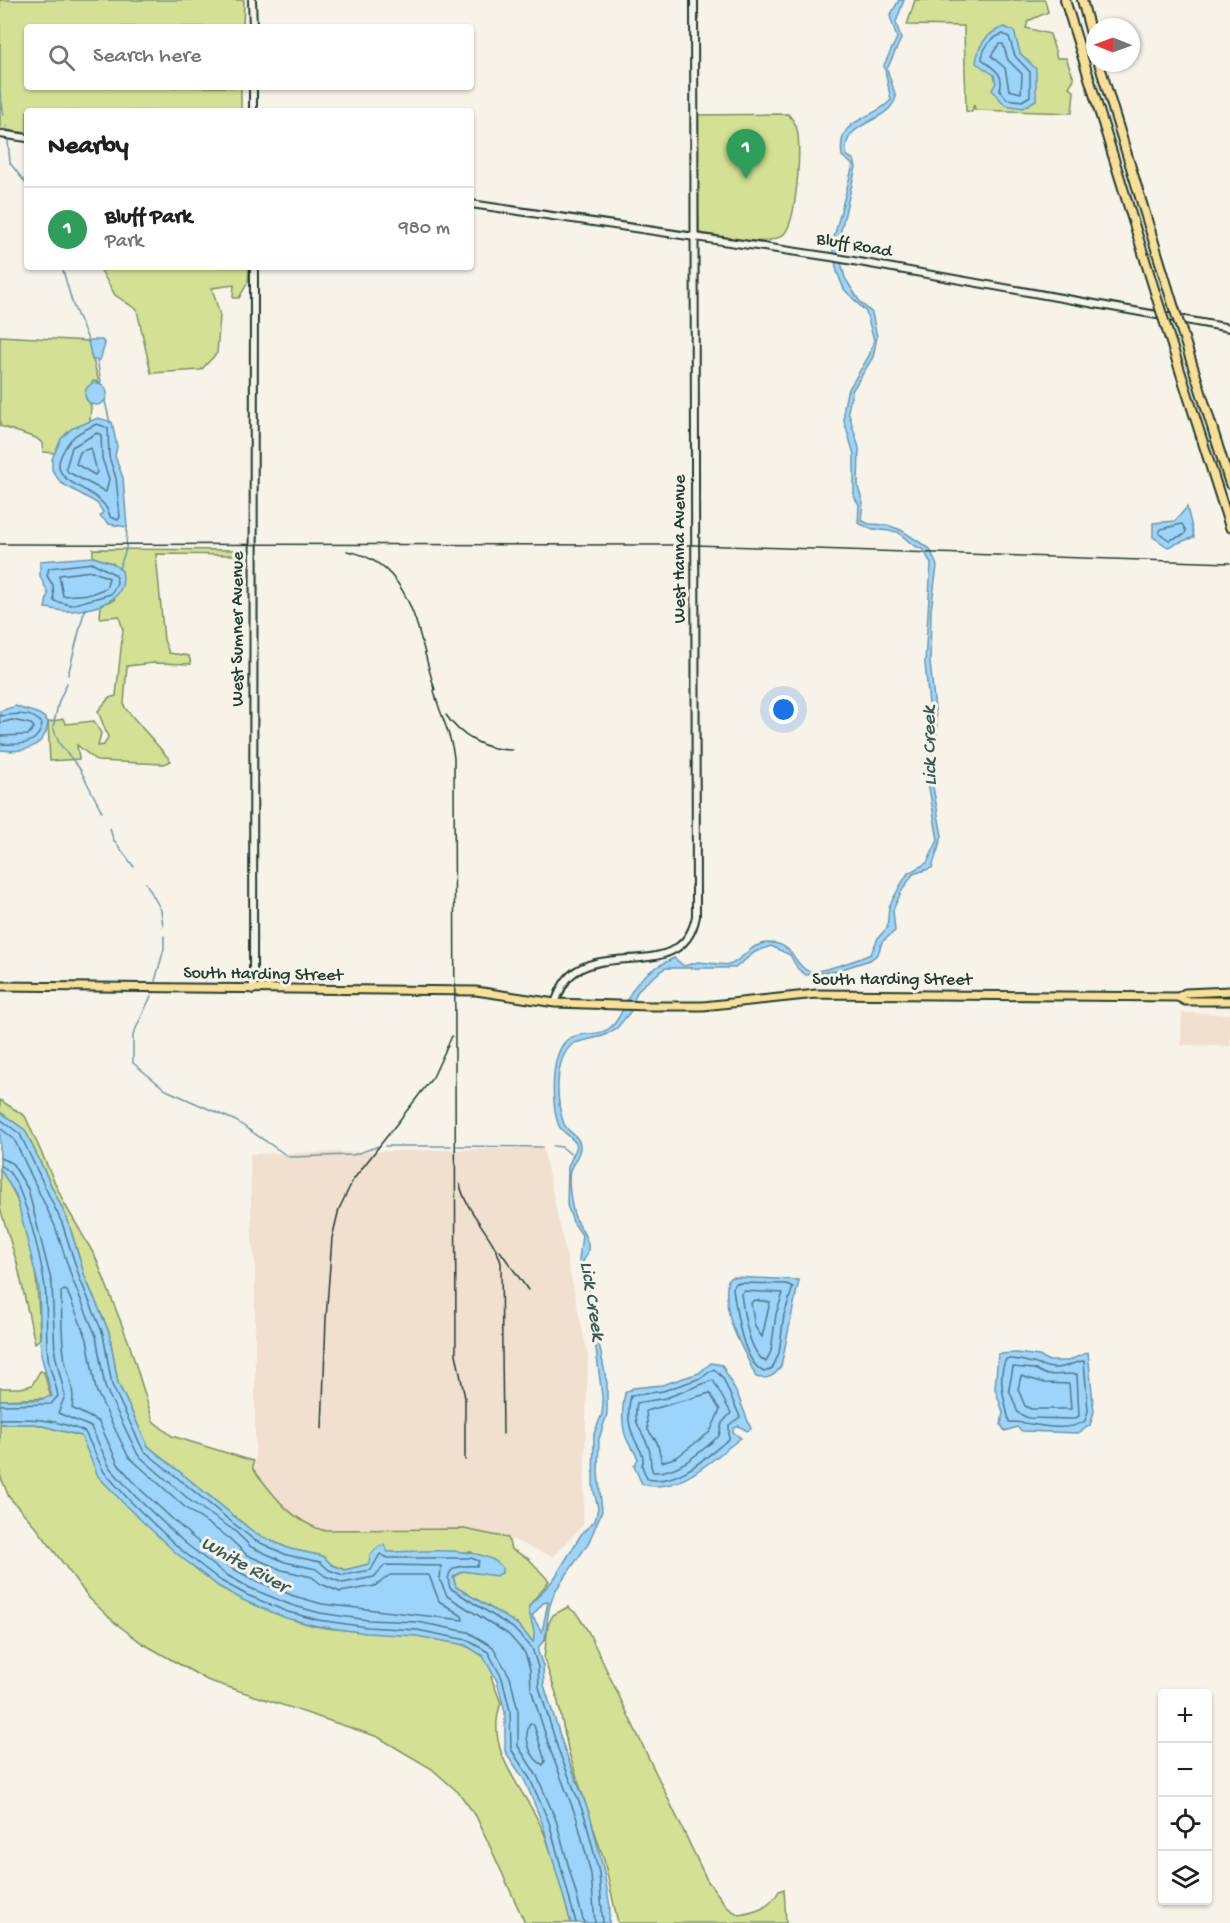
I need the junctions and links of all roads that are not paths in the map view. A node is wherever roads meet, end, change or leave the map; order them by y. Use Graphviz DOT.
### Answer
graph roads {
  1 [pos="252,0"];
  2 [pos="694,0"];
  3 [pos="1065,0"];
  4 [pos="1082,0"];
  5 [pos="1087,18"];
  6 [pos="253,24"];
  7 [pos="1102,72"];
  8 [pos="253,90"];
  9 [pos="253,108"];
  10 [pos="0,134"];
  11 [pos="24,138"];
  12 [pos="474,204"];
  13 [pos="695,236"];
  14 [pos="254,270"];
  15 [pos="1230,328"];
  16 [pos="1230,484"];
  17 [pos="1230,527"];
  18 [pos="0,986"];
  19 [pos="253,990"];
  20 [pos="1230,991"];
  21 [pos="1178,997"];
  22 [pos="1230,1001"];
  23 [pos="555,1003"];
  1 -- 6 [label="main road"];
  2 -- 13 [label="main road, West Hanna Avenue"];
  3 -- 17 [label="highway, bridge"];
  4 -- 5 [label="highway"];
  7 -- 16 [label="highway, bridge"];
  8 -- 9 [label="main road"];
  10 -- 11 [label="main road"];
  12 -- 13 [label="main road, Bluff Road"];
  13 -- 15 [label="main road, Bluff Road"];
  13 -- 23 [label="main road, West Hanna Avenue"];
  14 -- 19 [label="main road, West Sumner Avenue"];
  18 -- 19 [label="main road, South Harding Street"];
  19 -- 23 [label="main road, South Harding Street"];
  20 -- 21 [label="main road, South Harding Street"];
  21 -- 22 [label="main road, South Harding Street"];
  21 -- 23 [label="main road, South Harding Street"];
}
